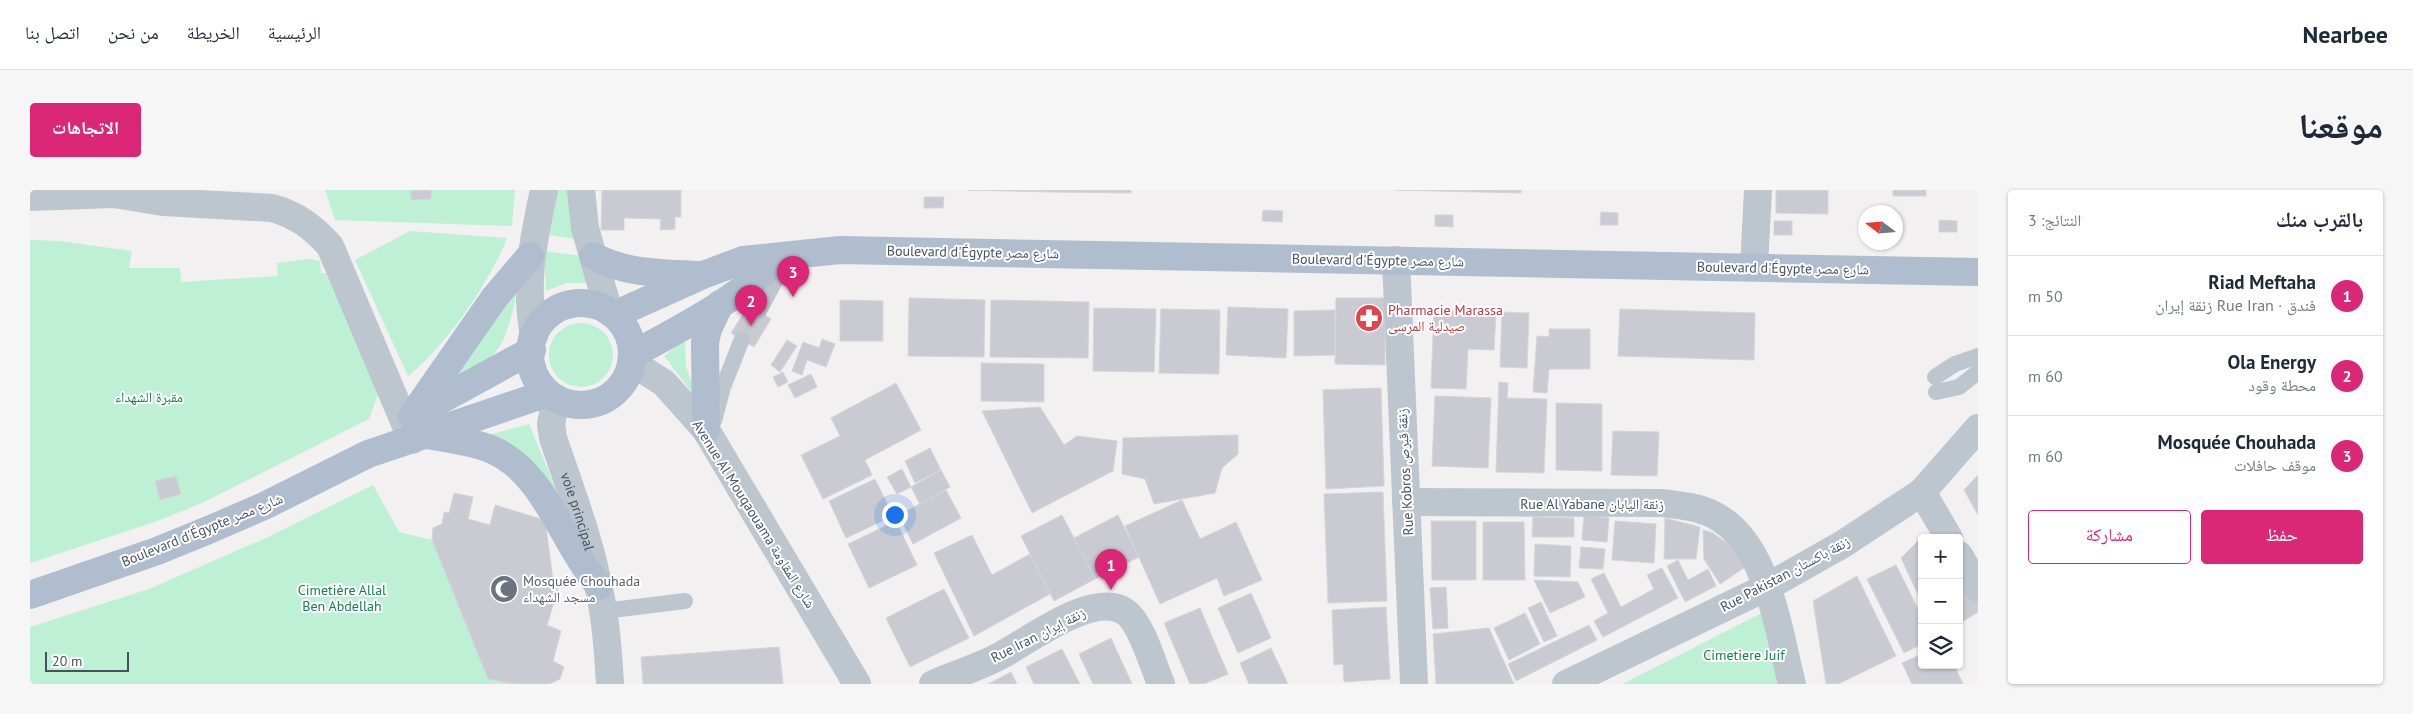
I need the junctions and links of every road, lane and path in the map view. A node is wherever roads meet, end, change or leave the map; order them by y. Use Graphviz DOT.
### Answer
graph roads {
  1 [pos="544,190"];
  2 [pos="581,190"];
  3 [pos="1758,190"];
  4 [pos="30,198"];
  5 [pos="530,256"];
  6 [pos="592,256"];
  7 [pos="779,257"];
  8 [pos="1396,260"];
  9 [pos="1754,267"];
  10 [pos="1978,272"];
  11 [pos="703,275"];
  12 [pos="720,304"];
  13 [pos="759,312"];
  14 [pos="612,314"];
  15 [pos="742,339"];
  16 [pos="533,343"];
  17 [pos="1978,356"];
  18 [pos="632,358"];
  19 [pos="1978,372"];
  20 [pos="552,396"];
  21 [pos="414,428"];
  22 [pos="1978,428"];
  23 [pos="708,434"];
  24 [pos="1922,492"];
  25 [pos="1406,502"];
  26 [pos="1947,534"];
  27 [pos="1963,562"];
  28 [pos="1767,587"];
  29 [pos="1978,588"];
  30 [pos="30,595"];
  31 [pos="601,599"];
  32 [pos="685,601"];
  33 [pos="610,684"];
  34 [pos="857,684"];
  35 [pos="933,684"];
  36 [pos="1161,684"];
  37 [pos="1414,684"];
  38 [pos="1566,684"];
  39 [pos="1792,684"];
  1 -- 5 [label="street"];
  2 -- 6 [label="street"];
  3 -- 9 [label="street"];
  4 -- 21 [label="street"];
  5 -- 16 [label="street"];
  5 -- 21 [label="main road"];
  6 -- 11 [label="main road"];
  6 -- 14 [label="street"];
  7 -- 8 [label="main road, Boulevard d'Égypte شارع مصر"];
  7 -- 11 [label="main road, Boulevard d'Égypte شارع مصر"];
  7 -- 12 [label="main road"];
  7 -- 13 [label="lane"];
  8 -- 9 [label="main road, Boulevard d'Égypte شارع مصر"];
  8 -- 25 [label="street, Rue Kobros زنقة قبرص"];
  9 -- 10 [label="main road, Boulevard d'Égypte شارع مصر"];
  11 -- 14 [label="main road, Boulevard d'Égypte شارع مصر"];
  12 -- 18 [label="main road"];
  12 -- 23 [label="main road"];
  14 -- 16 [label="main road, Boulevard d'Égypte شارع مصر"];
  14 -- 18 [label="main road"];
  15 -- 23 [label="lane"];
  16 -- 20 [label="main road"];
  16 -- 21 [label="main road, Boulevard d'Égypte شارع مصر"];
  17 -- 19 [label="lane"];
  18 -- 20 [label="main road"];
  18 -- 23 [label="street, Avenue Al Mouqaouama شارع المقاومة"];
  20 -- 21 [label="main road, Boulevard d'Égypte شارع مصر"];
  20 -- 31 [label="street, voie principal"];
  21 -- 30 [label="main road, Boulevard d'Égypte شارع مصر"];
  21 -- 31 [label="main road"];
  22 -- 24 [label="street, Rue Pakistan زنقة باكستان"];
  23 -- 34 [label="street, Avenue Al Mouqaouama شارع المقاومة"];
  24 -- 26 [label="street"];
  24 -- 28 [label="street, Rue Pakistan زنقة باكستان"];
  25 -- 28 [label="street, Rue Al Yabane زنقة اليابان"];
  25 -- 37 [label="street, Rue Kobros زنقة قبرص"];
  27 -- 29 [label="street"];
  28 -- 38 [label="street, Rue Pakistan زنقة باكستان"];
  28 -- 39 [label="street, Rue Al Yabane زنقة اليابان"];
  31 -- 32 [label="lane"];
  31 -- 33 [label="street, voie principal"];
  35 -- 36 [label="street, Rue Iran زنقة إيران"];
}
